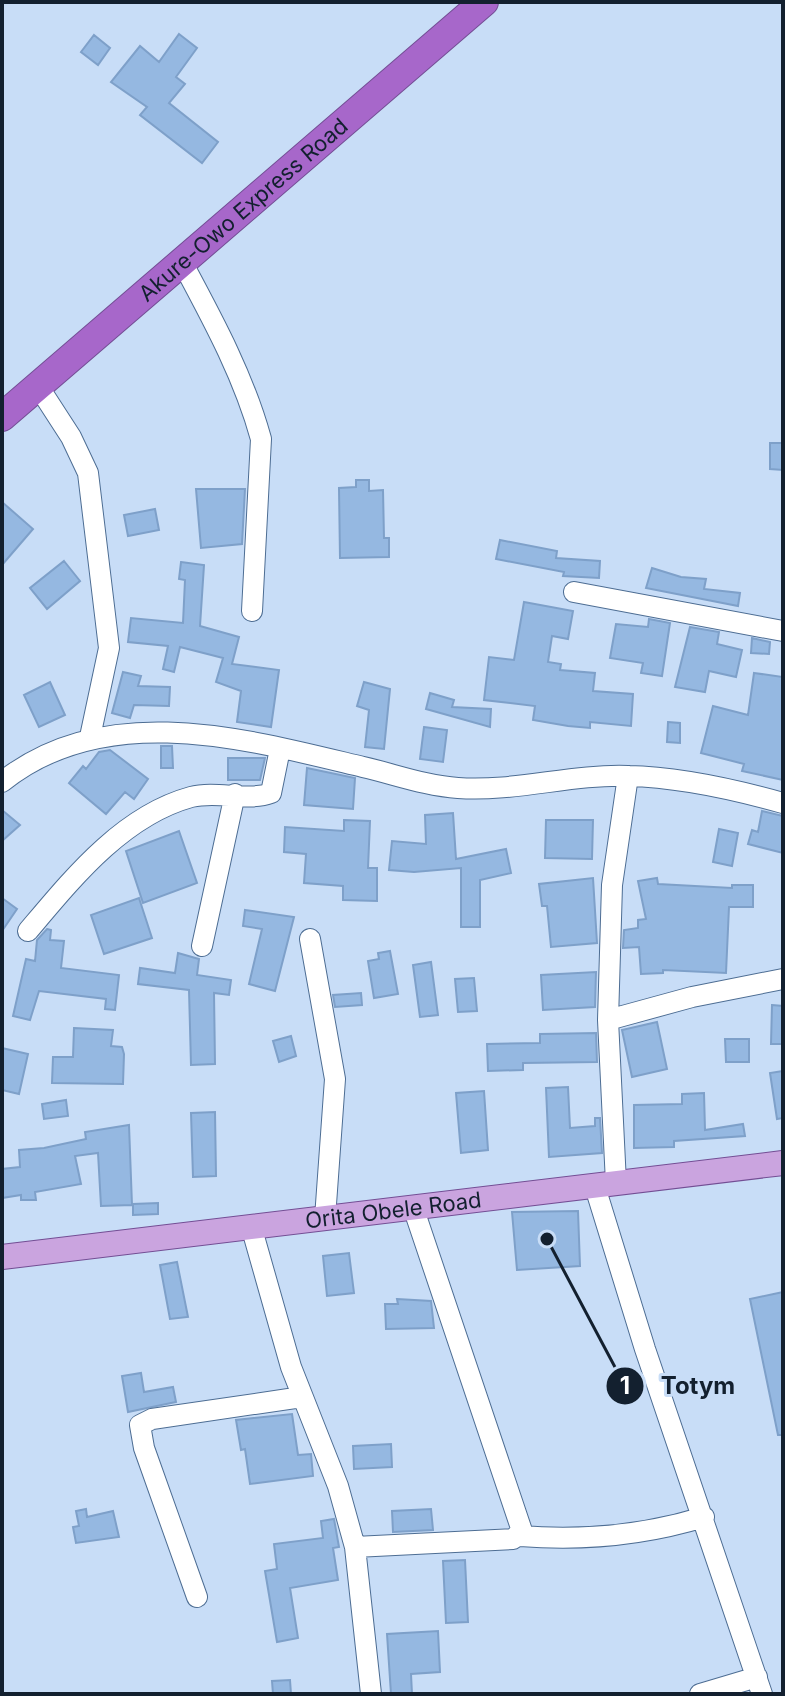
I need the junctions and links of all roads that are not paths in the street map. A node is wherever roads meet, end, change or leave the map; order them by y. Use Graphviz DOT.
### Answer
graph roads {
  1 [pos="484,2"];
  2 [pos="183,264"];
  3 [pos="38,386"];
  4 [pos="2,417"];
  5 [pos="574,592"];
  6 [pos="252,611"];
  7 [pos="783,631"];
  8 [pos="90,737"];
  9 [pos="280,749"];
  10 [pos="628,776"];
  11 [pos="2,782"];
  12 [pos="235,794"];
  13 [pos="783,803"];
  14 [pos="28,931"];
  15 [pos="310,939"];
  16 [pos="202,946"];
  17 [pos="783,979"];
  18 [pos="608,1020"];
  19 [pos="783,1163"];
  20 [pos="606,1185"];
  21 [pos="414,1210"];
  22 [pos="325,1218"];
  23 [pos="251,1226"];
  24 [pos="2,1257"];
  25 [pos="302,1397"];
  26 [pos="704,1517"];
  27 [pos="520,1536"];
  28 [pos="355,1547"];
  29 [pos="197,1597"];
  30 [pos="760,1686"];
  31 [pos="371,1694"];
  32 [pos="700,1694"];
  1 -- 2 [label="highway, Akure-Owo Express Road"];
  2 -- 3 [label="highway, Akure-Owo Express Road"];
  2 -- 6 [label="street"];
  3 -- 4 [label="highway, Akure-Owo Express Road"];
  3 -- 8 [label="street"];
  5 -- 7 [label="street"];
  8 -- 9 [label="street"];
  8 -- 11 [label="street"];
  9 -- 10 [label="street"];
  9 -- 12 [label="street"];
  10 -- 13 [label="street"];
  10 -- 18 [label="street"];
  12 -- 14 [label="street"];
  12 -- 16 [label="street"];
  15 -- 22 [label="street"];
  17 -- 18 [label="street"];
  18 -- 20 [label="street"];
  19 -- 20 [label="main road, Orita Obele Road"];
  20 -- 21 [label="main road, Orita Obele Road"];
  20 -- 26 [label="street"];
  21 -- 22 [label="main road, Orita Obele Road"];
  21 -- 27 [label="street"];
  22 -- 23 [label="main road, Orita Obele Road"];
  23 -- 24 [label="main road, Orita Obele Road"];
  23 -- 25 [label="street"];
  25 -- 28 [label="street"];
  25 -- 29 [label="street"];
  26 -- 27 [label="street"];
  26 -- 30 [label="street"];
  27 -- 28 [label="street"];
  28 -- 31 [label="street"];
  30 -- 32 [label="street"];
}
